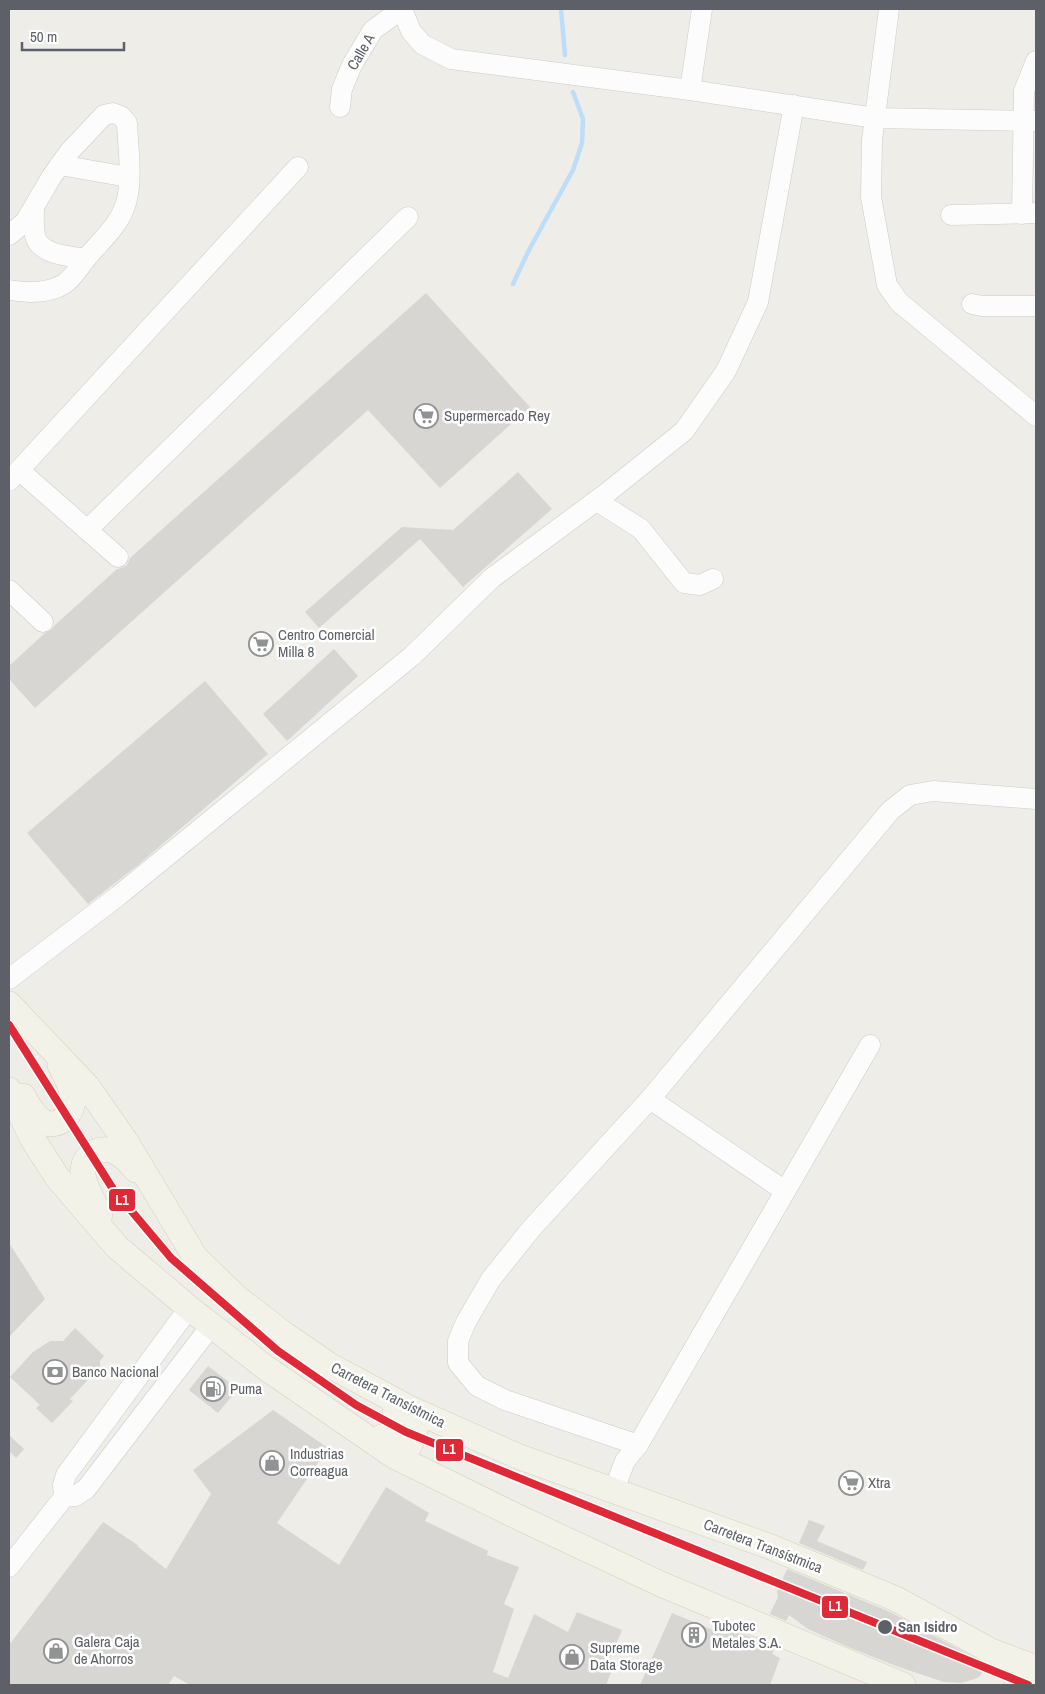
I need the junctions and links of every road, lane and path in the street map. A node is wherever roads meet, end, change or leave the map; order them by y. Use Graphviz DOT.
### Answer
graph roads {
  1 [pos="402,9"];
  2 [pos="702,9"];
  3 [pos="889,9"];
  4 [pos="1036,61"];
  5 [pos="690,90"];
  6 [pos="794,105"];
  7 [pos="340,107"];
  8 [pos="875,118"];
  9 [pos="1030,121"];
  10 [pos="60,165"];
  11 [pos="298,166"];
  12 [pos="128,176"];
  13 [pos="34,207"];
  14 [pos="1029,213"];
  15 [pos="951,216"];
  16 [pos="408,217"];
  17 [pos="9,235"];
  18 [pos="86,259"];
  19 [pos="9,290"];
  20 [pos="972,304"];
  21 [pos="1036,306"];
  22 [pos="1036,416"];
  23 [pos="14,475"];
  24 [pos="597,501"];
  25 [pos="87,530"];
  26 [pos="118,557"];
  27 [pos="713,579"];
  28 [pos="9,590"];
  29 [pos="42,622"];
  30 [pos="1036,798"];
  31 [pos="9,979"];
  32 [pos="9,1004"];
  33 [pos="870,1045"];
  34 [pos="53,1049"];
  35 [pos="9,1075"];
  36 [pos="9,1090"];
  37 [pos="650,1099"];
  38 [pos="150,1184"];
  39 [pos="785,1191"];
  40 [pos="117,1247"];
  41 [pos="189,1308"];
  42 [pos="211,1326"];
  43 [pos="329,1365"];
  44 [pos="638,1444"];
  45 [pos="620,1492"];
  46 [pos="64,1497"];
  47 [pos="9,1567"];
  48 [pos="1036,1668"];
  49 [pos="1036,1678"];
  50 [pos="903,1685"];
  51 [pos="1017,1685"];
  1 -- 5 [label="street"];
  1 -- 7 [label="street, Calle A"];
  2 -- 5 [label="street"];
  3 -- 8 [label="street"];
  4 -- 9 [label="street"];
  5 -- 6 [label="street"];
  6 -- 8 [label="street"];
  6 -- 24 [label="street"];
  8 -- 9 [label="street"];
  8 -- 22 [label="street"];
  9 -- 14 [label="street"];
  10 -- 12 [label="street"];
  10 -- 12 [label="street"];
  10 -- 13 [label="street"];
  11 -- 23 [label="street"];
  12 -- 18 [label="street"];
  13 -- 17 [label="street"];
  13 -- 18 [label="street"];
  14 -- 15 [label="street"];
  16 -- 25 [label="street"];
  18 -- 19 [label="street"];
  20 -- 21 [label="street"];
  23 -- 25 [label="street"];
  24 -- 27 [label="street"];
  24 -- 31 [label="street"];
  25 -- 26 [label="street"];
  28 -- 29 [label="street"];
  30 -- 37 [label="street"];
  32 -- 34 [label="main road, Carretera Transístmica"];
  33 -- 39 [label="street"];
  34 -- 35 [label="main road"];
  34 -- 38 [label="main road, Carretera Transístmica"];
  36 -- 40 [label="main road"];
  37 -- 39 [label="street"];
  37 -- 44 [label="street"];
  38 -- 40 [label="main road"];
  38 -- 43 [label="main road, Carretera Transístmica"];
  39 -- 44 [label="street"];
  40 -- 41 [label="main road"];
  41 -- 42 [label="main road"];
  41 -- 46 [label="street"];
  42 -- 43 [label="main road"];
  42 -- 46 [label="street"];
  42 -- 50 [label="main road"];
  43 -- 45 [label="main road, Carretera Transístmica"];
  44 -- 45 [label="street"];
  45 -- 48 [label="main road, Carretera Transístmica"];
  46 -- 47 [label="street"];
  49 -- 51 [label="main road"];
}
